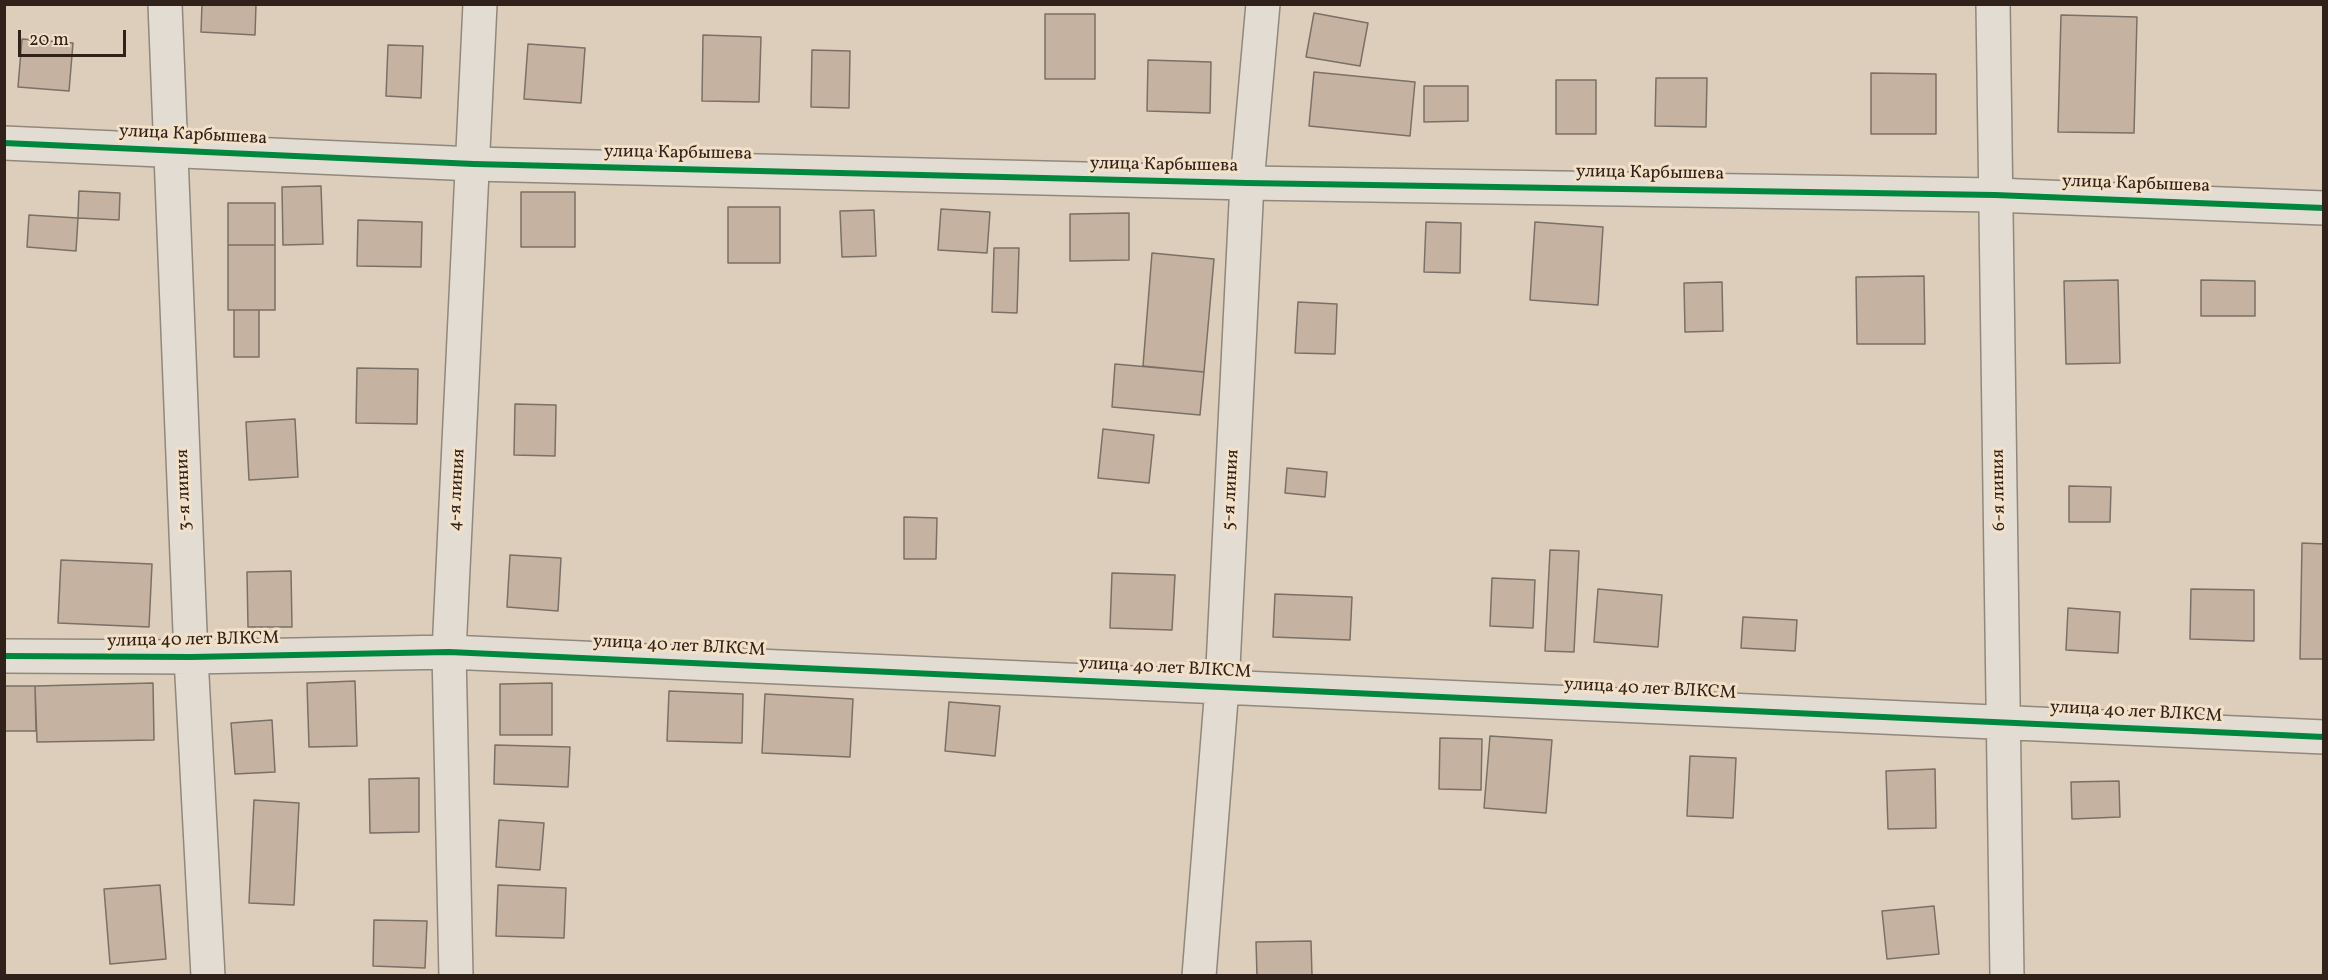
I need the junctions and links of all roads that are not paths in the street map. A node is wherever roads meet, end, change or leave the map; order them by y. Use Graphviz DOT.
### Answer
graph roads {
  1 [pos="165,4"];
  2 [pos="480,4"];
  3 [pos="1263,4"];
  4 [pos="1993,4"];
  5 [pos="4,143"];
  6 [pos="172,151"];
  7 [pos="474,164"];
  8 [pos="1247,183"];
  9 [pos="1995,195"];
  10 [pos="2324,208"];
  11 [pos="449,652"];
  12 [pos="4,656"];
  13 [pos="191,657"];
  14 [pos="1222,687"];
  15 [pos="2003,721"];
  16 [pos="2324,737"];
  17 [pos="208,975"];
  18 [pos="456,975"];
  19 [pos="1199,975"];
  20 [pos="2007,975"];
  1 -- 6 [label="street, 3-я линия"];
  2 -- 7 [label="street, 4-я линия"];
  3 -- 8 [label="street, 5-я линия"];
  4 -- 9 [label="street, 6-я линия"];
  5 -- 6 [label="street, улица Карбышева"];
  6 -- 7 [label="street, улица Карбышева"];
  6 -- 13 [label="street, 3-я линия"];
  7 -- 8 [label="street, улица Карбышева"];
  7 -- 11 [label="street, 4-я линия"];
  8 -- 9 [label="street, улица Карбышева"];
  8 -- 14 [label="street, 5-я линия"];
  9 -- 10 [label="street, улица Карбышева"];
  9 -- 15 [label="street, 6-я линия"];
  11 -- 13 [label="street, улица 40 лет ВЛКСМ"];
  11 -- 14 [label="street, улица 40 лет ВЛКСМ"];
  11 -- 18 [label="street, 4-я линия"];
  12 -- 13 [label="street, улица 40 лет ВЛКСМ"];
  13 -- 17 [label="street, 3-я линия"];
  14 -- 15 [label="street, улица 40 лет ВЛКСМ"];
  14 -- 19 [label="street, 5-я линия"];
  15 -- 16 [label="street, улица 40 лет ВЛКСМ"];
  15 -- 20 [label="street, 6-я линия"];
}
